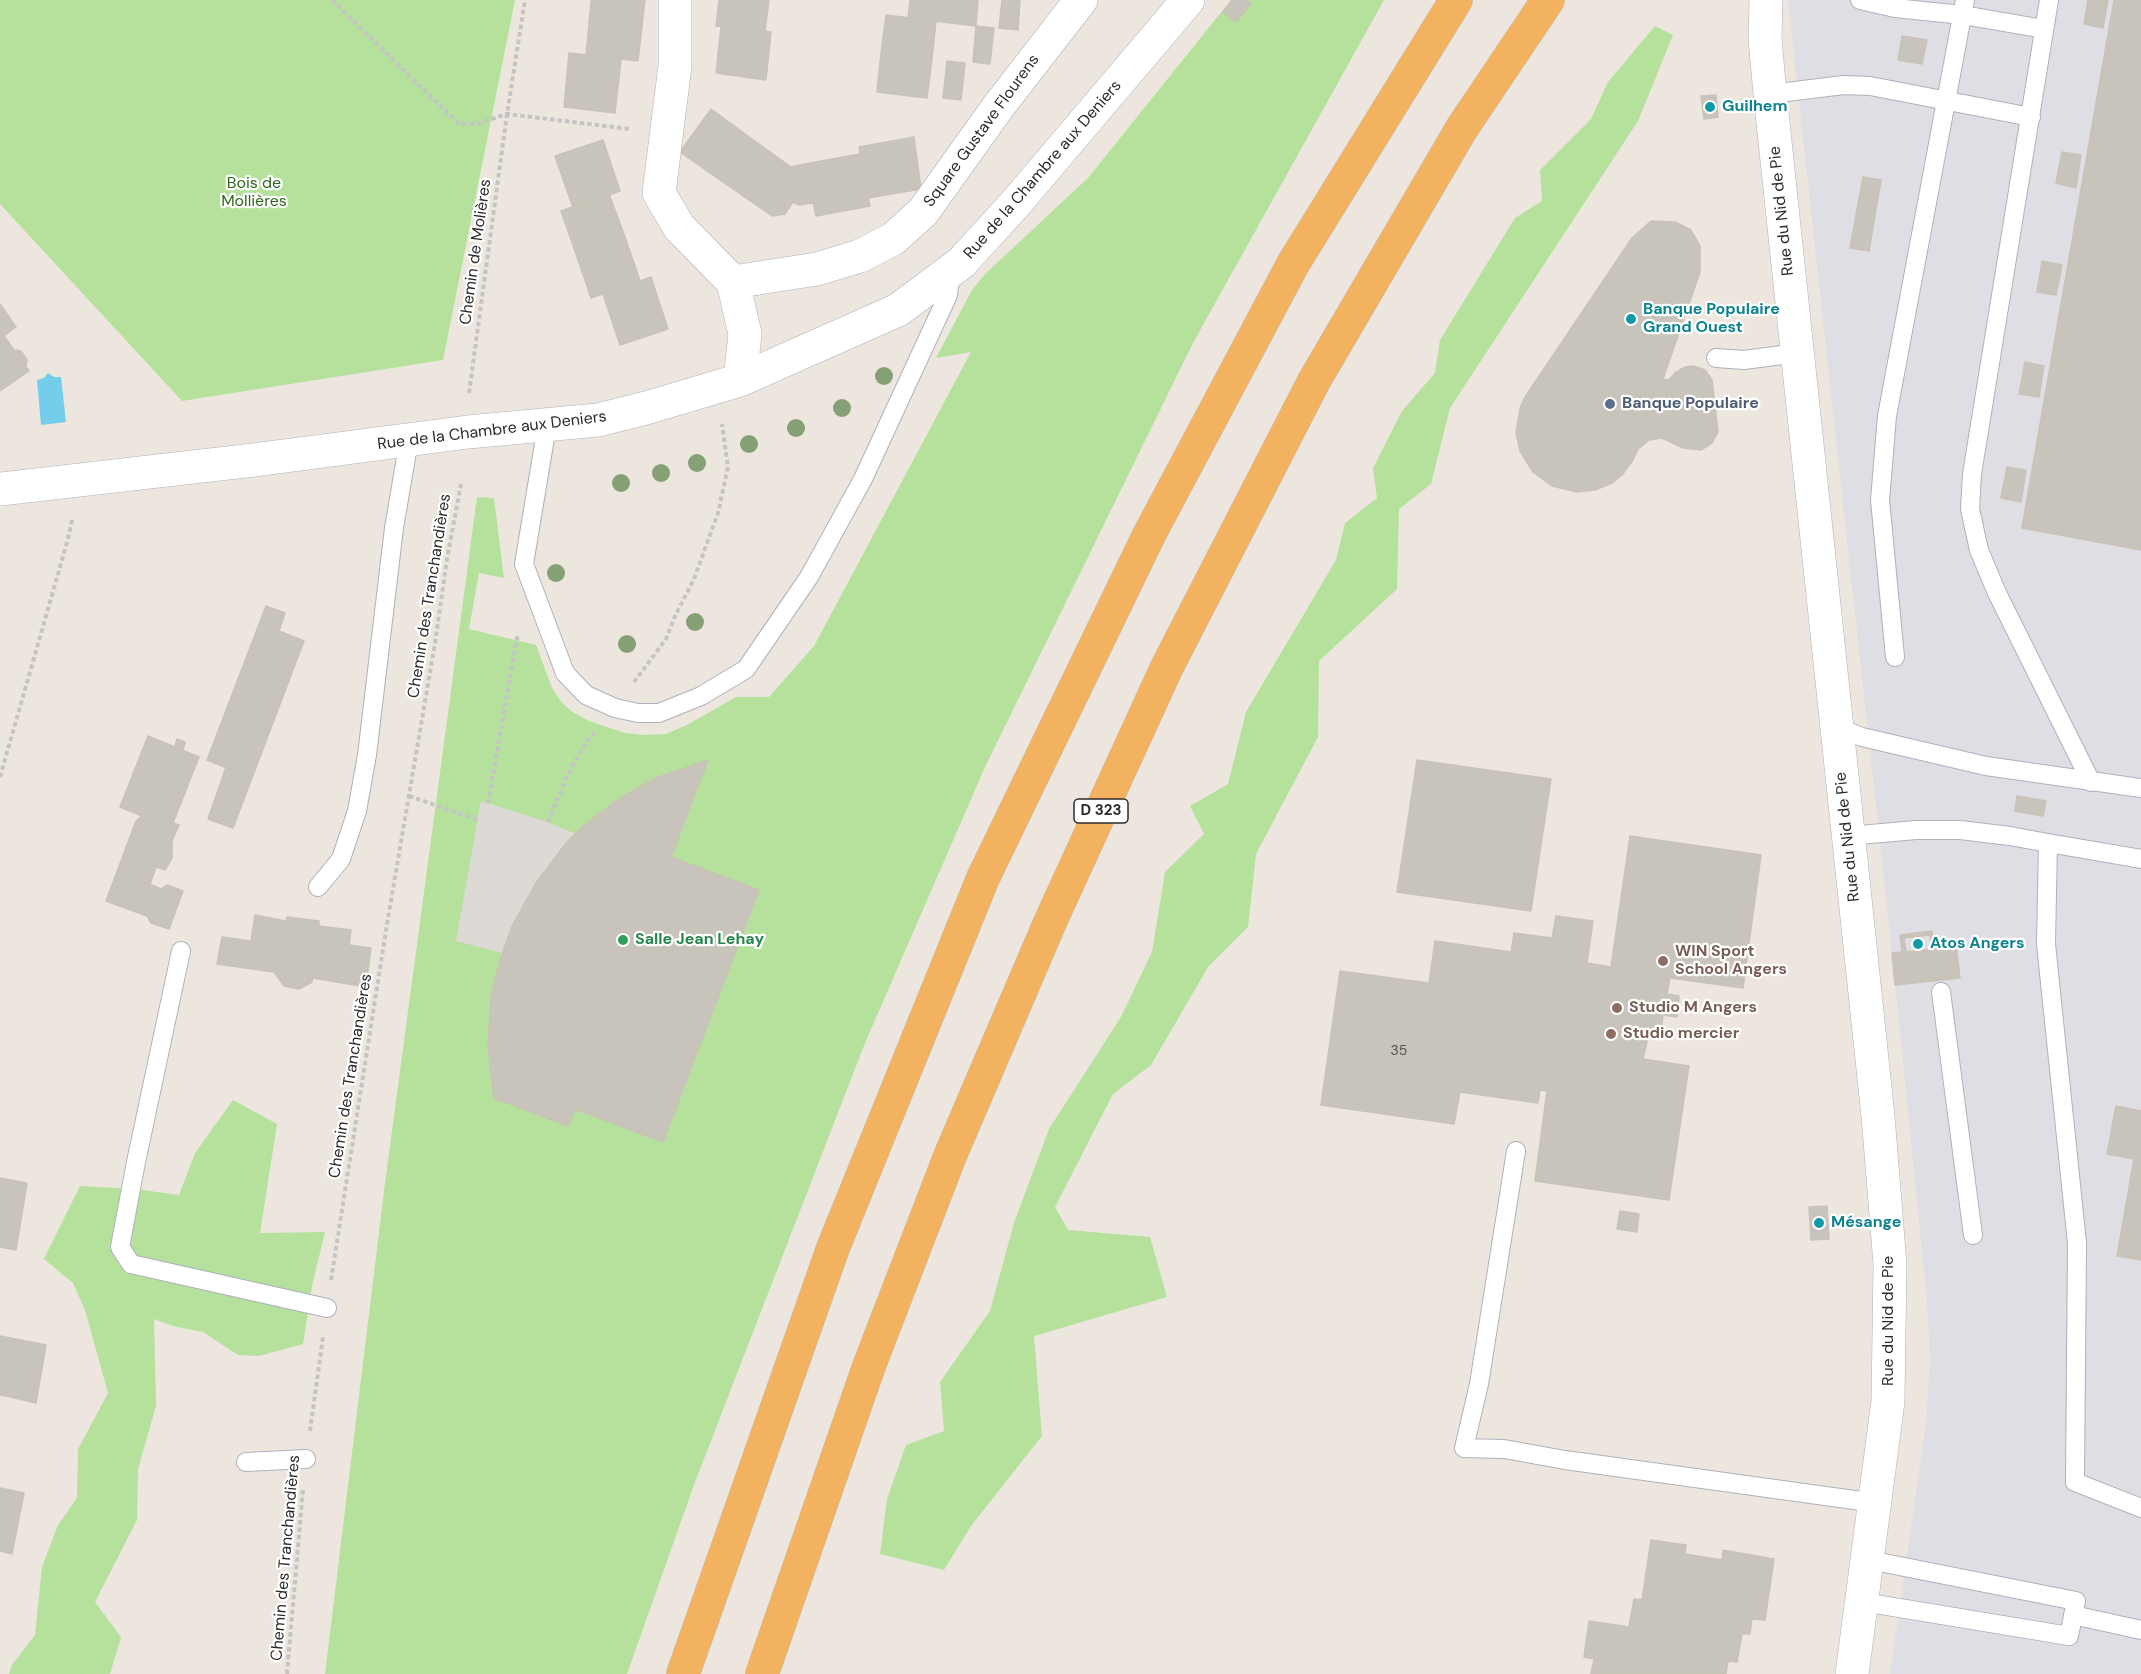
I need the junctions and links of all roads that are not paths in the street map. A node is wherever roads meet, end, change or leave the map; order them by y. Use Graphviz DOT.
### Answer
graph roads {
  1 [pos="675,0"];
  2 [pos="1081,0"];
  3 [pos="1188,0"];
  4 [pos="1456,0"];
  5 [pos="1548,0"];
  6 [pos="1766,0"];
  7 [pos="1860,0"];
  8 [pos="2049,0"];
  9 [pos="1964,8"];
  10 [pos="2044,29"];
  11 [pos="1770,94"];
  12 [pos="1947,101"];
  13 [pos="2031,117"];
  14 [pos="951,271"];
  15 [pos="733,282"];
  16 [pos="1797,353"];
  17 [pos="1716,358"];
  18 [pos="740,380"];
  19 [pos="547,426"];
  20 [pos="410,440"];
  21 [pos="0,489"];
  22 [pos="1896,657"];
  23 [pos="1836,727"];
  24 [pos="2091,782"];
  25 [pos="2141,788"];
  26 [pos="1848,836"];
  27 [pos="2048,843"];
  28 [pos="2141,859"];
  29 [pos="318,887"];
  30 [pos="181,951"];
  31 [pos="1941,992"];
  32 [pos="1516,1151"];
  33 [pos="1973,1235"];
  34 [pos="327,1308"];
  35 [pos="306,1459"];
  36 [pos="246,1462"];
  37 [pos="1876,1503"];
  38 [pos="2141,1508"];
  39 [pos="1869,1560"];
  40 [pos="1863,1602"];
  41 [pos="2075,1608"];
  42 [pos="2141,1630"];
  43 [pos="683,1674"];
  44 [pos="762,1674"];
  45 [pos="1852,1674"];
  1 -- 15 [label="street"];
  2 -- 15 [label="street, Square Gustave Flourens"];
  3 -- 14 [label="street, Rue de la Chambre aux Deniers"];
  4 -- 43 [label="highway"];
  5 -- 44 [label="highway, D 323"];
  6 -- 11 [label="street, Rue du Nid de Pie"];
  7 -- 9 [label="lane"];
  8 -- 10 [label="lane"];
  9 -- 10 [label="lane"];
  9 -- 12 [label="lane"];
  10 -- 13 [label="lane"];
  11 -- 12 [label="lane"];
  11 -- 16 [label="street, Rue du Nid de Pie"];
  12 -- 13 [label="lane"];
  12 -- 22 [label="lane"];
  13 -- 24 [label="lane"];
  14 -- 18 [label="street, Rue de la Chambre aux Deniers"];
  14 -- 19 [label="lane"];
  15 -- 18 [label="street"];
  16 -- 17 [label="lane"];
  16 -- 23 [label="street, Rue du Nid de Pie"];
  18 -- 19 [label="street, Rue de la Chambre aux Deniers"];
  19 -- 20 [label="street, Rue de la Chambre aux Deniers"];
  20 -- 21 [label="street, Rue de la Chambre aux Deniers"];
  20 -- 29 [label="lane"];
  23 -- 24 [label="lane"];
  23 -- 26 [label="street, Rue du Nid de Pie"];
  24 -- 25 [label="lane"];
  26 -- 27 [label="lane"];
  26 -- 37 [label="street, Rue du Nid de Pie"];
  27 -- 28 [label="lane"];
  27 -- 38 [label="lane"];
  30 -- 34 [label="lane"];
  31 -- 33 [label="lane"];
  32 -- 37 [label="lane"];
  35 -- 36 [label="lane"];
  37 -- 39 [label="street, Rue du Nid de Pie"];
  39 -- 40 [label="street, Rue du Nid de Pie"];
  39 -- 41 [label="lane"];
  40 -- 41 [label="lane"];
  40 -- 45 [label="street, Rue du Nid de Pie"];
  41 -- 42 [label="lane"];
}
